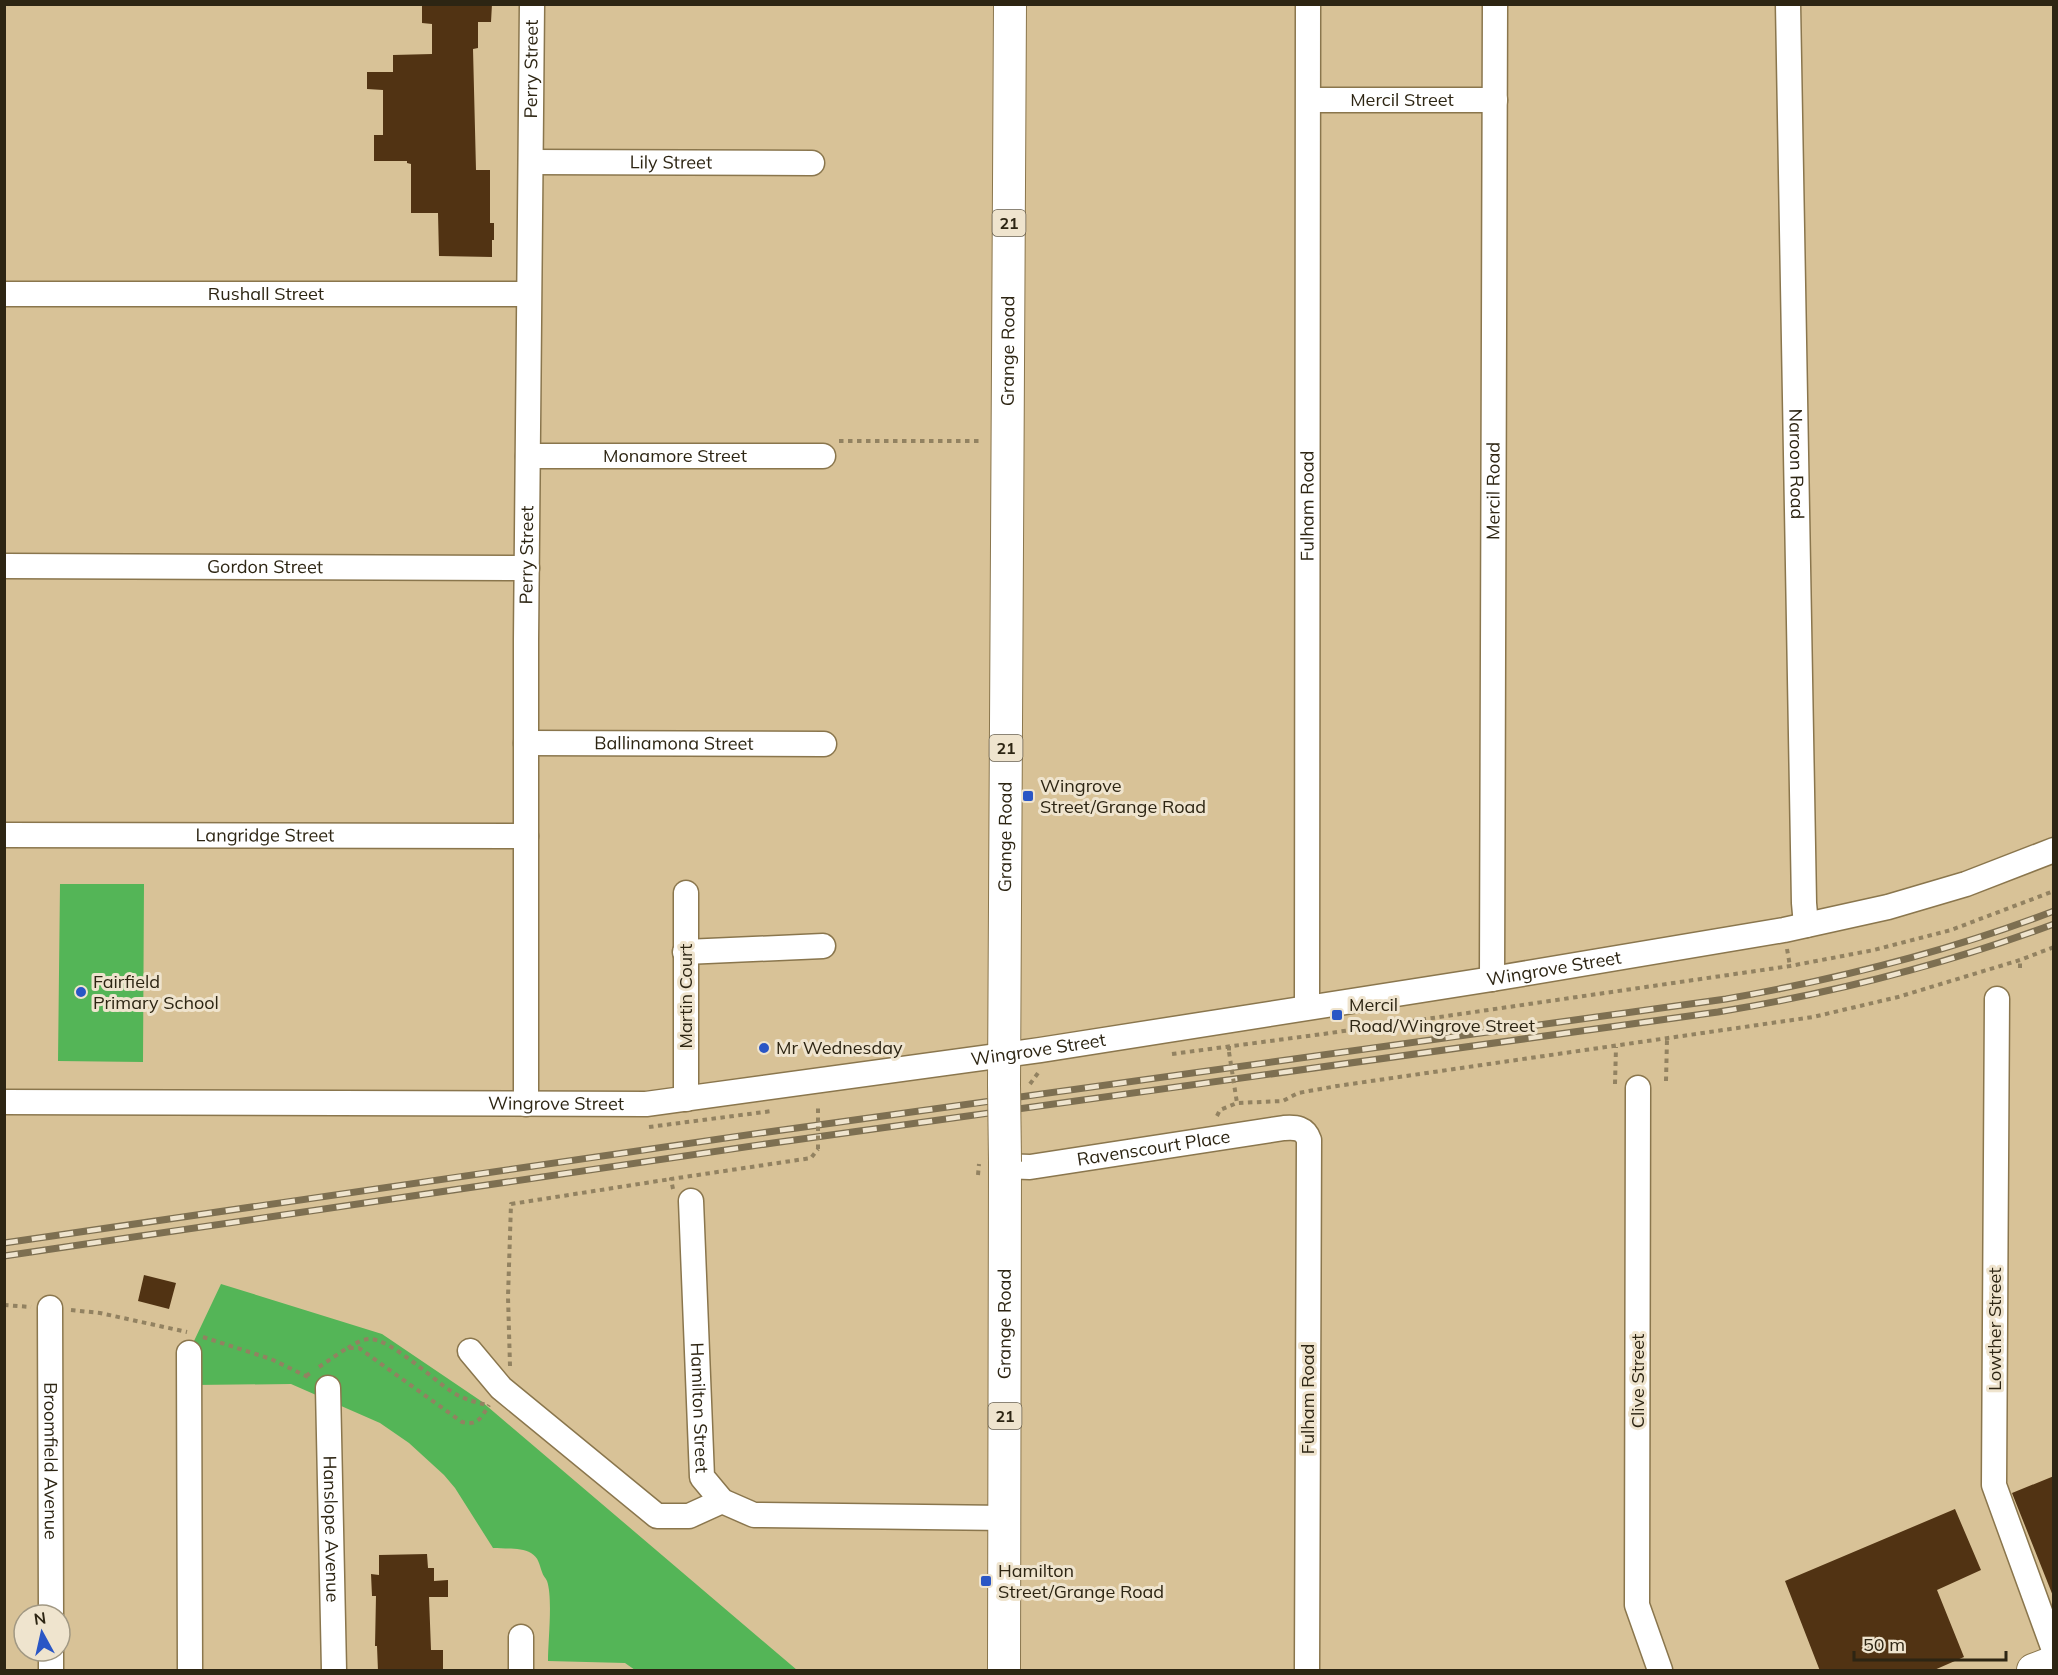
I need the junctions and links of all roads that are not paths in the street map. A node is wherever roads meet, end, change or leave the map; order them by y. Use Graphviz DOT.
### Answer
graph roads {
  1 [pos="532,4"];
  2 [pos="1010,4"];
  3 [pos="1308,4"];
  4 [pos="1496,4"];
  5 [pos="1788,4"];
  6 [pos="1309,100"];
  7 [pos="1495,100"];
  8 [pos="531,162"];
  9 [pos="812,163"];
  10 [pos="4,294"];
  11 [pos="528,294"];
  12 [pos="830,448"];
  13 [pos="528,456"];
  14 [pos="4,566"];
  15 [pos="526,568"];
  16 [pos="526,742"];
  17 [pos="824,744"];
  18 [pos="4,835"];
  19 [pos="526,836"];
  20 [pos="2054,850"];
  21 [pos="686,893"];
  22 [pos="1806,925"];
  23 [pos="823,946"];
  24 [pos="686,952"];
  25 [pos="1492,979"];
  26 [pos="1996,999"];
  27 [pos="1308,1007"];
  28 [pos="1004,1070"];
  29 [pos="1627,1090"];
  30 [pos="686,1099"];
  31 [pos="4,1102"];
  32 [pos="526,1104"];
  33 [pos="1303,1130"];
  34 [pos="1005,1164"];
  35 [pos="691,1201"];
  36 [pos="50,1308"];
  37 [pos="470,1351"];
  38 [pos="189,1353"];
  39 [pos="328,1388"];
  40 [pos="722,1501"];
  41 [pos="1006,1518"];
  42 [pos="51,1603"];
  43 [pos="521,1637"];
  44 [pos="2054,1650"];
  45 [pos="2054,1662"];
  46 [pos="190,1671"];
  47 [pos="334,1671"];
  48 [pos="521,1671"];
  49 [pos="1004,1671"];
  50 [pos="1307,1671"];
  51 [pos="1660,1671"];
  52 [pos="2033,1671"];
  1 -- 8 [label="street, Perry Street"];
  2 -- 28 [label="main road, Grange Road / 21"];
  3 -- 6 [label="street, Fulham Road"];
  4 -- 7 [label="street, Mercil Road"];
  5 -- 22 [label="street, Naroon Road"];
  6 -- 7 [label="street, Mercil Street"];
  6 -- 27 [label="street, Fulham Road"];
  7 -- 25 [label="street, Mercil Road"];
  8 -- 9 [label="street, Lily Street"];
  8 -- 11 [label="street, Perry Street"];
  10 -- 11 [label="street, Rushall Street"];
  11 -- 13 [label="street, Perry Street"];
  12 -- 13 [label="street, Monamore Street"];
  13 -- 15 [label="street, Perry Street"];
  14 -- 15 [label="street, Gordon Street"];
  15 -- 16 [label="street, Perry Street"];
  16 -- 17 [label="street, Ballinamona Street"];
  16 -- 19 [label="street, Perry Street"];
  18 -- 19 [label="street, Langridge Street"];
  19 -- 32 [label="street, Perry Street"];
  20 -- 22 [label="street, Wingrove Street"];
  21 -- 24 [label="street, Martin Court"];
  22 -- 25 [label="street, Wingrove Street"];
  23 -- 24 [label="street"];
  24 -- 30 [label="street, Martin Court"];
  25 -- 27 [label="street, Wingrove Street"];
  26 -- 44 [label="street, Lowther Street"];
  27 -- 28 [label="street, Wingrove Street"];
  28 -- 30 [label="street, Wingrove Street"];
  28 -- 34 [label="main road, Grange Road / 21, bridge"];
  29 -- 51 [label="street, Clive Street"];
  30 -- 32 [label="street, Wingrove Street"];
  31 -- 32 [label="street, Wingrove Street"];
  33 -- 34 [label="street, Ravenscourt Place"];
  33 -- 50 [label="street, Fulham Road"];
  34 -- 41 [label="main road, Grange Road / 21"];
  35 -- 40 [label="street, Hamilton Street"];
  36 -- 42 [label="street, Broomfield Avenue"];
  37 -- 40 [label="street"];
  38 -- 46 [label="street"];
  39 -- 47 [label="street, Hanslope Avenue"];
  40 -- 41 [label="street, Hamilton Street"];
  41 -- 49 [label="main road, Grange Road / 21"];
  43 -- 48 [label="street"];
  45 -- 52 [label="main road"];
}
